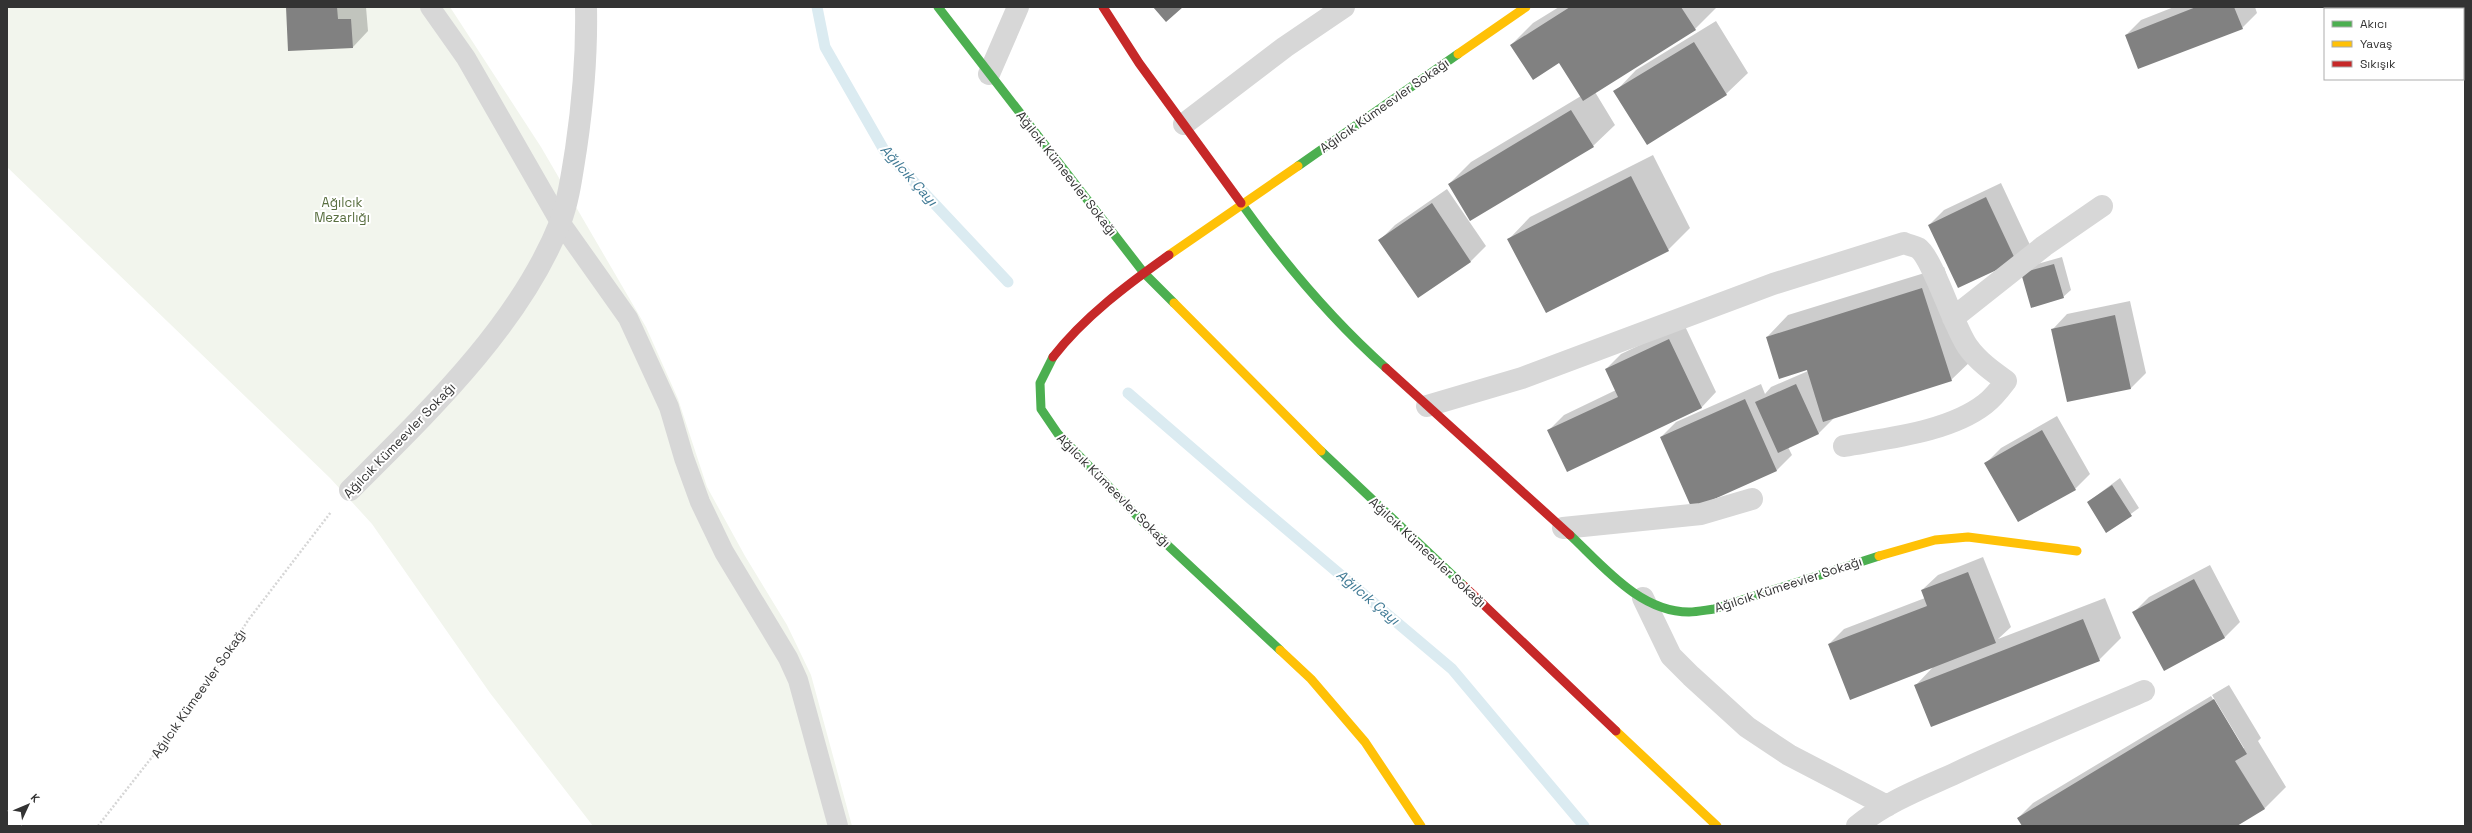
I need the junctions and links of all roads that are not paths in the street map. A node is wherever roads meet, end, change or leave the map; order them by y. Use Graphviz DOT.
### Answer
graph roads {
  1 [pos="430,7"];
  2 [pos="586,7"];
  3 [pos="938,7"];
  4 [pos="1018,7"];
  5 [pos="1103,7"];
  6 [pos="1344,7"];
  7 [pos="1526,7"];
  8 [pos="989,74"];
  9 [pos="1184,124"];
  10 [pos="1242,204"];
  11 [pos="2102,206"];
  12 [pos="560,222"];
  13 [pos="1144,273"];
  14 [pos="1952,318"];
  15 [pos="1427,406"];
  16 [pos="1844,446"];
  17 [pos="350,490"];
  18 [pos="1752,499"];
  19 [pos="1563,528"];
  20 [pos="2077,551"];
  21 [pos="1642,598"];
  22 [pos="2144,691"];
  23 [pos="1887,806"];
  24 [pos="838,826"];
  25 [pos="1420,826"];
  26 [pos="1717,826"];
  27 [pos="1857,826"];
  1 -- 12 [label="lane"];
  2 -- 12 [label="street, Ağılcık Kümeevler Sokağı"];
  3 -- 8 [label="street, Ağılcık Kümeevler Sokağı"];
  4 -- 8 [label="street"];
  5 -- 9 [label="street, Ağılcık Kümeevler Sokağı"];
  6 -- 9 [label="street"];
  7 -- 10 [label="street, Ağılcık Kümeevler Sokağı"];
  8 -- 13 [label="street, Ağılcık Kümeevler Sokağı"];
  9 -- 10 [label="street, Ağılcık Kümeevler Sokağı"];
  10 -- 13 [label="street, Ağılcık Kümeevler Sokağı"];
  10 -- 15 [label="street, Ağılcık Kümeevler Sokağı"];
  11 -- 14 [label="street"];
  12 -- 17 [label="street, Ağılcık Kümeevler Sokağı"];
  12 -- 24 [label="lane"];
  13 -- 25 [label="street, Ağılcık Kümeevler Sokağı"];
  13 -- 26 [label="street, Ağılcık Kümeevler Sokağı"];
  14 -- 15 [label="street"];
  14 -- 16 [label="street"];
  15 -- 19 [label="street, Ağılcık Kümeevler Sokağı"];
  18 -- 19 [label="street"];
  19 -- 21 [label="street, Ağılcık Kümeevler Sokağı"];
  20 -- 21 [label="street, Ağılcık Kümeevler Sokağı"];
  21 -- 23 [label="street"];
  22 -- 23 [label="street"];
  23 -- 27 [label="street"];
}
